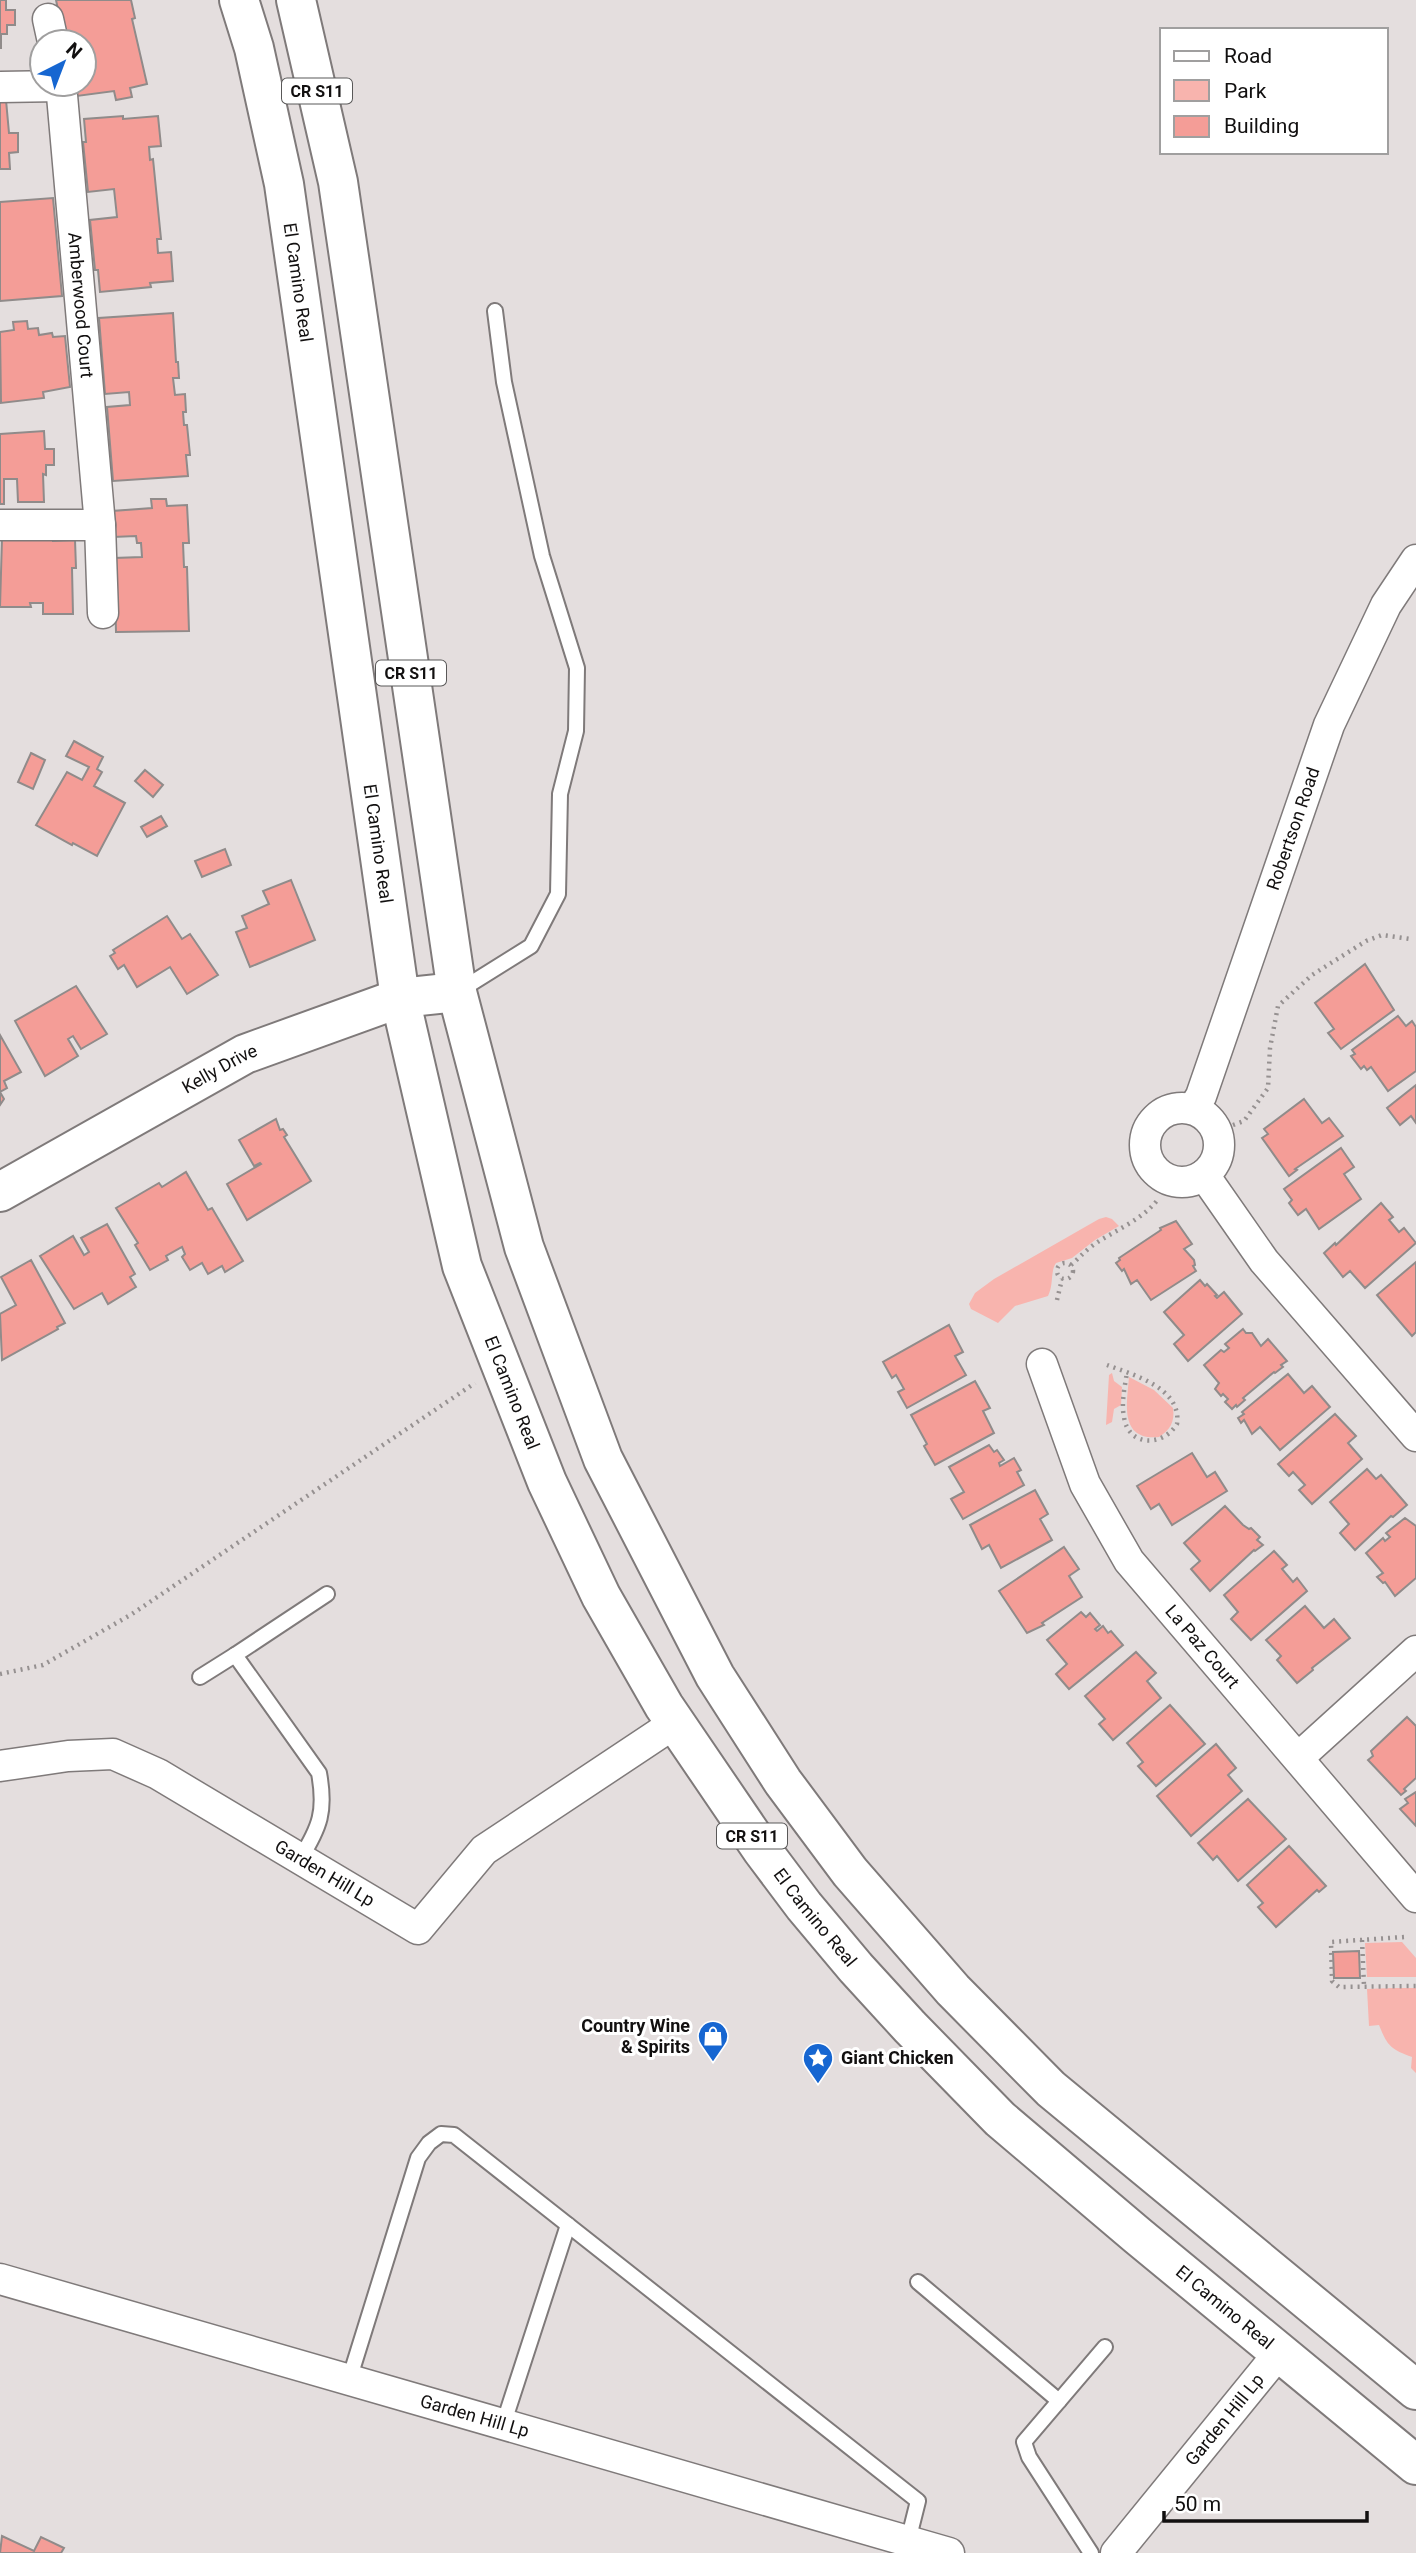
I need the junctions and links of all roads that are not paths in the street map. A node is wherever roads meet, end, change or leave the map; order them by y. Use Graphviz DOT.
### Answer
graph roads {
  1 [pos="239,0"];
  2 [pos="296,0"];
  3 [pos="28,86"];
  4 [pos="0,87"];
  5 [pos="62,98"];
  6 [pos="495,311"];
  7 [pos="0,525"];
  8 [pos="100,525"];
  9 [pos="1416,560"];
  10 [pos="103,613"];
  11 [pos="457,992"];
  12 [pos="400,998"];
  13 [pos="1193,1109"];
  14 [pos="1203,1175"];
  15 [pos="0,1192"];
  16 [pos="1042,1364"];
  17 [pos="1416,1436"];
  18 [pos="327,1594"];
  19 [pos="1416,1651"];
  20 [pos="235,1655"];
  21 [pos="200,1677"];
  22 [pos="675,1723"];
  23 [pos="1298,1758"];
  24 [pos="0,1766"];
  25 [pos="300,1859"];
  26 [pos="1416,1897"];
  27 [pos="568,2225"];
  28 [pos="0,2279"];
  29 [pos="918,2282"];
  30 [pos="1105,2347"];
  31 [pos="1279,2353"];
  32 [pos="349,2380"];
  33 [pos="1416,2390"];
  34 [pos="1059,2401"];
  35 [pos="503,2424"];
  36 [pos="1416,2465"];
  37 [pos="908,2541"];
  38 [pos="948,2553"];
  39 [pos="1090,2553"];
  40 [pos="1115,2553"];
  1 -- 12 [label="main road, El Camino Real / CR S11"];
  2 -- 11 [label="main road, CR S11"];
  3 -- 4 [label="street, Amberwood Court"];
  5 -- 8 [label="street, Amberwood Court"];
  6 -- 11 [label="lane"];
  7 -- 8 [label="street"];
  8 -- 10 [label="street, Amberwood Court"];
  9 -- 13 [label="street, Robertson Road"];
  11 -- 12 [label="main road, Kelly Drive"];
  11 -- 33 [label="main road, CR S11"];
  12 -- 15 [label="main road, Kelly Drive"];
  12 -- 22 [label="main road, El Camino Real / CR S11"];
  13 -- 14 [label="street"];
  13 -- 14 [label="street"];
  14 -- 17 [label="street"];
  16 -- 23 [label="street, La Paz Court"];
  18 -- 20 [label="lane"];
  19 -- 23 [label="street"];
  20 -- 21 [label="lane"];
  20 -- 25 [label="lane"];
  22 -- 25 [label="street, Garden Hill Lp"];
  22 -- 31 [label="main road, El Camino Real / CR S11"];
  23 -- 26 [label="street, La Paz Court"];
  24 -- 25 [label="street, Garden Hill Lp"];
  27 -- 32 [label="lane"];
  27 -- 35 [label="lane"];
  27 -- 37 [label="lane"];
  28 -- 32 [label="street, Garden Hill Lp"];
  29 -- 34 [label="lane"];
  30 -- 34 [label="lane"];
  31 -- 36 [label="main road, El Camino Real / CR S11"];
  31 -- 40 [label="street, Garden Hill Lp"];
  32 -- 35 [label="street, Garden Hill Lp"];
  34 -- 39 [label="lane"];
  35 -- 37 [label="street, Garden Hill Lp"];
  37 -- 38 [label="street, Garden Hill Lp"];
}
